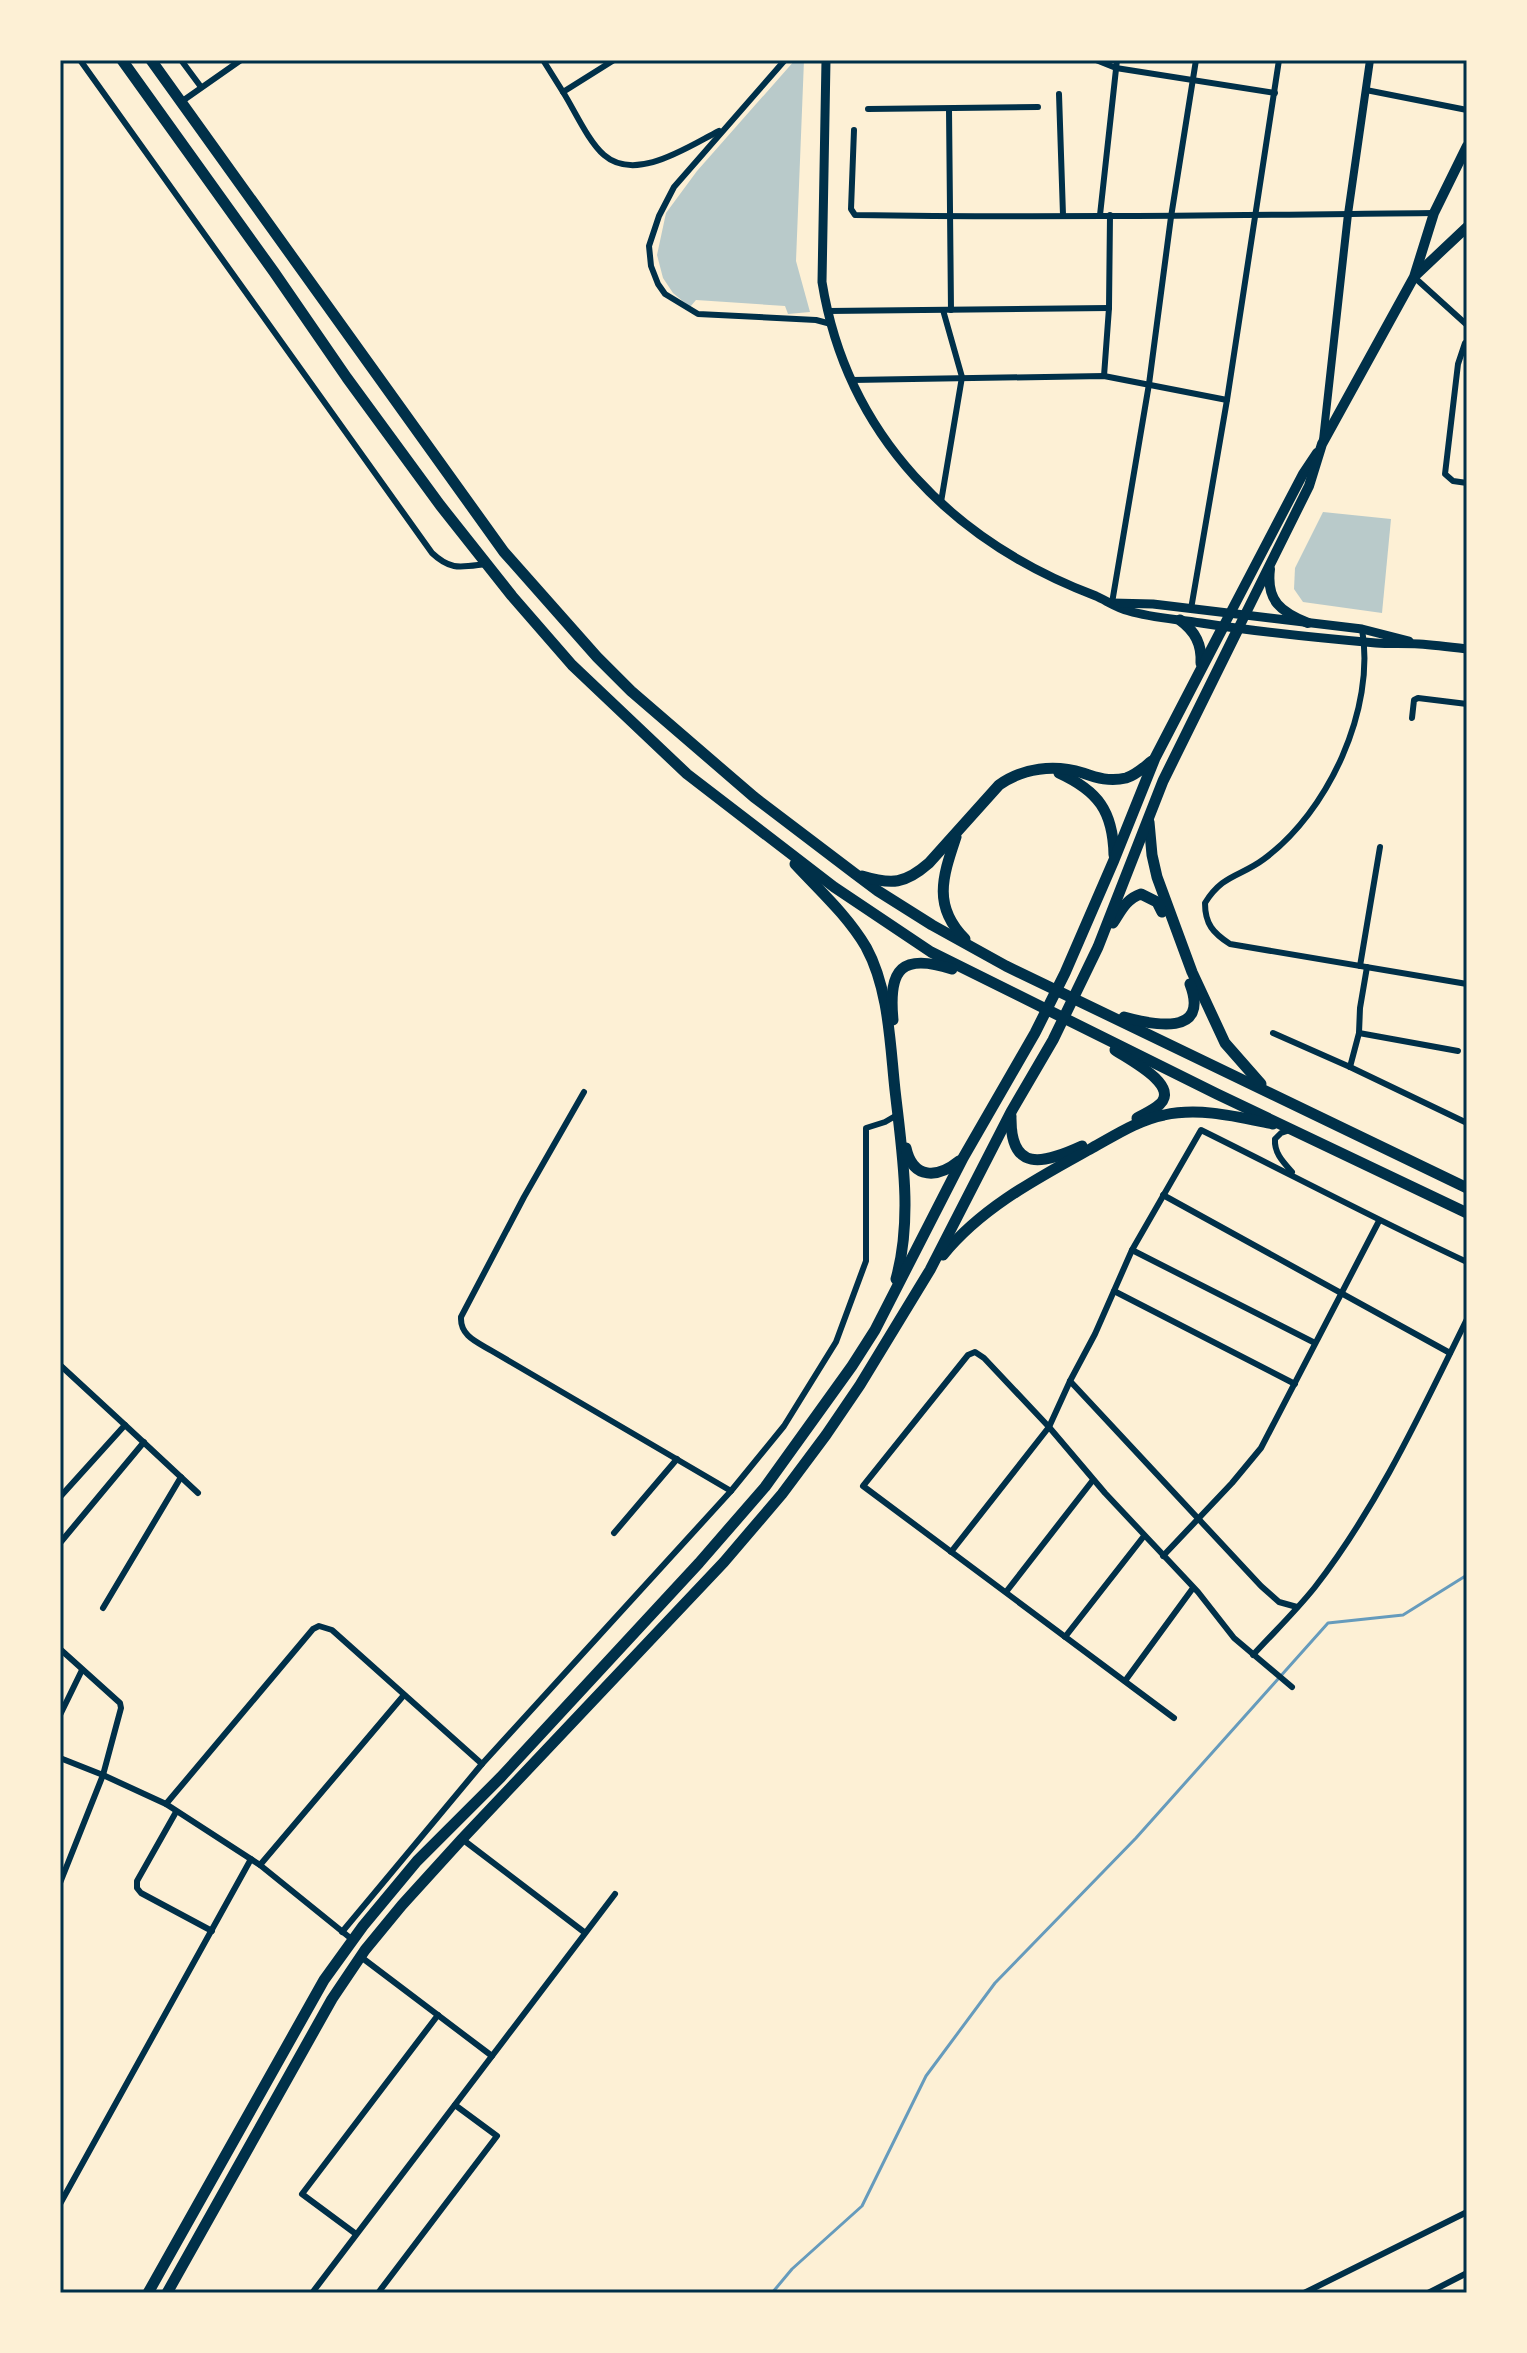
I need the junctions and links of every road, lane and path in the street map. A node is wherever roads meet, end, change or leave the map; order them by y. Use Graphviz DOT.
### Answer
graph roads {
  1 [pos="80,60"];
  2 [pos="122,60"];
  3 [pos="151,60"];
  4 [pos="181,60"];
  5 [pos="241,60"];
  6 [pos="543,60"];
  7 [pos="614,60"];
  8 [pos="785,60"];
  9 [pos="826,60"];
  10 [pos="1096,60"];
  11 [pos="1196,60"];
  12 [pos="1279,60"];
  13 [pos="1370,60"];
  14 [pos="1117,64"];
  15 [pos="1193,80"];
  16 [pos="201,87"];
  17 [pos="1366,90"];
  18 [pos="563,92"];
  19 [pos="1275,93"];
  20 [pos="1059,94"];
  21 [pos="181,102"];
  22 [pos="1038,107"];
  23 [pos="868,109"];
  24 [pos="949,109"];
  25 [pos="1467,110"];
  26 [pos="723,129"];
  27 [pos="854,130"];
  28 [pos="1467,146"];
  29 [pos="1434,213"];
  30 [pos="1348,214"];
  31 [pos="1063,215"];
  32 [pos="1100,215"];
  33 [pos="1110,215"];
  34 [pos="1256,216"];
  35 [pos="950,217"];
  36 [pos="1171,217"];
  37 [pos="1467,227"];
  38 [pos="1414,277"];
  39 [pos="1109,308"];
  40 [pos="947,310"];
  41 [pos="827,311"];
  42 [pos="831,324"];
  43 [pos="1467,325"];
  44 [pos="1466,342"];
  45 [pos="1104,376"];
  46 [pos="962,377"];
  47 [pos="852,380"];
  48 [pos="1149,384"];
  49 [pos="1227,400"];
  50 [pos="1322,444"];
  51 [pos="1467,483"];
  52 [pos="941,505"];
  53 [pos="1271,561"];
  54 [pos="487,564"];
  55 [pos="1112,603"];
  56 [pos="1191,609"];
  57 [pos="1230,614"];
  58 [pos="1244,616"];
  59 [pos="1180,620"];
  60 [pos="1308,623"];
  61 [pos="1223,627"];
  62 [pos="1238,629"];
  63 [pos="1362,629"];
  64 [pos="1364,642"];
  65 [pos="1416,643"];
  66 [pos="1467,649"];
  67 [pos="1200,670"];
  68 [pos="1467,704"];
  69 [pos="1412,718"];
  70 [pos="1155,758"];
  71 [pos="1051,769"];
  72 [pos="1148,815"];
  73 [pos="958,831"];
  74 [pos="776,843"];
  75 [pos="1380,847"];
  76 [pos="1114,860"];
  77 [pos="854,873"];
  78 [pos="1098,947"];
  79 [pos="977,950"];
  80 [pos="1363,966"];
  81 [pos="993,982"];
  82 [pos="1467,984"];
  83 [pos="1097,1009"];
  84 [pos="1082,1027"];
  85 [pos="1273,1033"];
  86 [pos="1359,1033"];
  87 [pos="1458,1051"];
  88 [pos="1350,1067"];
  89 [pos="584,1092"];
  90 [pos="1270,1093"];
  91 [pos="1011,1112"];
  92 [pos="898,1114"];
  93 [pos="1467,1123"];
  94 [pos="1293,1128"];
  95 [pos="963,1158"];
  96 [pos="1296,1177"];
  97 [pos="1467,1188"];
  98 [pos="1163,1195"];
  99 [pos="1467,1213"];
  100 [pos="1379,1221"];
  101 [pos="1132,1250"];
  102 [pos="1467,1262"];
  103 [pos="930,1270"];
  104 [pos="1114,1291"];
  105 [pos="1342,1293"];
  106 [pos="890,1302"];
  107 [pos="1467,1319"];
  108 [pos="1315,1343"];
  109 [pos="1450,1353"];
  110 [pos="62,1370"];
  111 [pos="1070,1381"];
  112 [pos="1295,1384"];
  113 [pos="125,1425"];
  114 [pos="1049,1427"];
  115 [pos="144,1442"];
  116 [pos="677,1459"];
  117 [pos="181,1477"];
  118 [pos="1093,1480"];
  119 [pos="731,1491"];
  120 [pos="198,1493"];
  121 [pos="60,1497"];
  122 [pos="1197,1520"];
  123 [pos="614,1533"];
  124 [pos="1144,1536"];
  125 [pos="60,1543"];
  126 [pos="951,1552"];
  127 [pos="1163,1556"];
  128 [pos="1193,1588"];
  129 [pos="1006,1592"];
  130 [pos="1297,1607"];
  131 [pos="103,1608"];
  132 [pos="1065,1637"];
  133 [pos="60,1649"];
  134 [pos="1253,1655"];
  135 [pos="82,1670"];
  136 [pos="1125,1681"];
  137 [pos="1292,1687"];
  138 [pos="404,1695"];
  139 [pos="60,1715"];
  140 [pos="1174,1718"];
  141 [pos="60,1758"];
  142 [pos="482,1764"];
  143 [pos="103,1775"];
  144 [pos="166,1804"];
  145 [pos="176,1812"];
  146 [pos="462,1839"];
  147 [pos="251,1859"];
  148 [pos="260,1865"];
  149 [pos="60,1883"];
  150 [pos="615,1894"];
  151 [pos="212,1931"];
  152 [pos="342,1932"];
  153 [pos="584,1932"];
  154 [pos="354,1941"];
  155 [pos="361,1957"];
  156 [pos="438,2015"];
  157 [pos="492,2056"];
  158 [pos="455,2105"];
  159 [pos="60,2204"];
  160 [pos="1467,2212"];
  161 [pos="356,2234"];
  162 [pos="1467,2273"];
  163 [pos="1445,2285"];
  164 [pos="148,2293"];
  165 [pos="167,2293"];
  166 [pos="312,2293"];
  167 [pos="378,2293"];
  168 [pos="1304,2293"];
  169 [pos="1428,2293"];
  170 [pos="1447,2293"];
  1 -- 54 [label="street"];
  2 -- 54 [label="highway"];
  3 -- 21 [label="highway"];
  4 -- 16 [label="street"];
  5 -- 16 [label="street"];
  6 -- 18 [label="street"];
  7 -- 18 [label="street"];
  8 -- 26 [label="street"];
  9 -- 41 [label="main road"];
  10 -- 14 [label="street"];
  11 -- 15 [label="street"];
  12 -- 19 [label="street"];
  13 -- 17 [label="street"];
  14 -- 15 [label="street"];
  14 -- 32 [label="street"];
  15 -- 19 [label="street"];
  15 -- 36 [label="street"];
  16 -- 21 [label="street"];
  17 -- 25 [label="street"];
  17 -- 30 [label="street"];
  18 -- 26 [label="street"];
  19 -- 34 [label="street"];
  20 -- 31 [label="street"];
  21 -- 77 [label="highway"];
  22 -- 24 [label="street"];
  23 -- 24 [label="street"];
  24 -- 35 [label="street"];
  26 -- 42 [label="street"];
  27 -- 35 [label="street"];
  28 -- 29 [label="main road"];
  29 -- 30 [label="street"];
  29 -- 38 [label="main road"];
  30 -- 34 [label="street"];
  30 -- 50 [label="street"];
  31 -- 32 [label="street"];
  31 -- 35 [label="street"];
  32 -- 33 [label="street"];
  33 -- 36 [label="street"];
  33 -- 39 [label="street"];
  34 -- 36 [label="street"];
  34 -- 49 [label="street"];
  35 -- 40 [label="street"];
  36 -- 48 [label="street"];
  37 -- 38 [label="main road"];
  38 -- 43 [label="street"];
  38 -- 50 [label="main road"];
  39 -- 40 [label="street"];
  39 -- 45 [label="street"];
  40 -- 41 [label="street"];
  40 -- 46 [label="street"];
  41 -- 42 [label="main road"];
  42 -- 47 [label="main road"];
  44 -- 51 [label="street"];
  45 -- 46 [label="street"];
  45 -- 48 [label="street"];
  46 -- 47 [label="street"];
  46 -- 52 [label="street"];
  47 -- 52 [label="main road"];
  48 -- 49 [label="street"];
  48 -- 55 [label="street"];
  49 -- 56 [label="street"];
  50 -- 53 [label="main road"];
  50 -- 57 [label="main road"];
  52 -- 55 [label="main road"];
  53 -- 58 [label="main road"];
  53 -- 60 [label="main road"];
  54 -- 74 [label="highway"];
  55 -- 56 [label="main road"];
  55 -- 59 [label="main road"];
  56 -- 57 [label="main road"];
  57 -- 58 [label="main road"];
  57 -- 61 [label="main road"];
  58 -- 60 [label="main road"];
  58 -- 62 [label="main road"];
  59 -- 61 [label="main road"];
  59 -- 67 [label="highway"];
  60 -- 63 [label="main road"];
  61 -- 62 [label="main road"];
  61 -- 67 [label="highway"];
  62 -- 64 [label="main road"];
  62 -- 72 [label="highway"];
  63 -- 64 [label="street"];
  63 -- 65 [label="main road"];
  64 -- 65 [label="main road"];
  64 -- 80 [label="street"];
  65 -- 66 [label="main road"];
  67 -- 70 [label="highway"];
  68 -- 69 [label="street"];
  70 -- 71 [label="highway"];
  70 -- 76 [label="highway"];
  71 -- 73 [label="highway"];
  71 -- 76 [label="highway"];
  72 -- 78 [label="highway"];
  72 -- 90 [label="highway"];
  73 -- 77 [label="highway"];
  73 -- 79 [label="highway"];
  74 -- 81 [label="highway"];
  74 -- 92 [label="highway"];
  75 -- 80 [label="street"];
  76 -- 95 [label="highway"];
  77 -- 79 [label="highway"];
  78 -- 83 [label="highway"];
  78 -- 91 [label="highway"];
  79 -- 83 [label="highway"];
  80 -- 82 [label="street"];
  80 -- 86 [label="street"];
  81 -- 84 [label="highway"];
  81 -- 95 [label="highway"];
  83 -- 90 [label="highway"];
  84 -- 91 [label="highway"];
  84 -- 94 [label="highway"];
  85 -- 88 [label="street"];
  86 -- 87 [label="street"];
  86 -- 88 [label="street"];
  88 -- 93 [label="street"];
  89 -- 116 [label="street"];
  90 -- 97 [label="highway"];
  91 -- 103 [label="highway"];
  92 -- 106 [label="highway"];
  92 -- 119 [label="street"];
  94 -- 96 [label="street"];
  94 -- 99 [label="highway"];
  94 -- 103 [label="highway"];
  95 -- 106 [label="highway"];
  96 -- 98 [label="street"];
  96 -- 100 [label="street"];
  98 -- 101 [label="street"];
  98 -- 105 [label="street"];
  100 -- 102 [label="street"];
  100 -- 105 [label="street"];
  101 -- 104 [label="street"];
  101 -- 108 [label="street"];
  103 -- 146 [label="highway"];
  104 -- 111 [label="street"];
  104 -- 112 [label="street"];
  105 -- 108 [label="street"];
  105 -- 109 [label="street"];
  106 -- 154 [label="highway"];
  107 -- 109 [label="street"];
  108 -- 112 [label="street"];
  109 -- 130 [label="street"];
  110 -- 113 [label="street"];
  111 -- 114 [label="street"];
  111 -- 122 [label="street"];
  112 -- 122 [label="street"];
  113 -- 115 [label="street"];
  113 -- 121 [label="street"];
  114 -- 118 [label="street"];
  114 -- 126 [label="street"];
  114 -- 126 [label="street"];
  115 -- 117 [label="street"];
  115 -- 125 [label="street"];
  116 -- 119 [label="street"];
  116 -- 123 [label="street"];
  117 -- 120 [label="street"];
  117 -- 131 [label="street"];
  118 -- 124 [label="street"];
  118 -- 129 [label="street"];
  119 -- 142 [label="street"];
  122 -- 127 [label="street"];
  122 -- 130 [label="street"];
  124 -- 127 [label="street"];
  124 -- 132 [label="street"];
  126 -- 129 [label="street"];
  127 -- 128 [label="street"];
  128 -- 134 [label="street"];
  128 -- 136 [label="street"];
  129 -- 132 [label="street"];
  130 -- 134 [label="street"];
  132 -- 136 [label="street"];
  133 -- 135 [label="street"];
  134 -- 137 [label="street"];
  135 -- 139 [label="street"];
  135 -- 143 [label="street"];
  136 -- 140 [label="street"];
  138 -- 142 [label="street"];
  138 -- 144 [label="street"];
  138 -- 148 [label="street"];
  141 -- 143 [label="street"];
  142 -- 152 [label="street"];
  143 -- 144 [label="street"];
  143 -- 149 [label="street"];
  144 -- 145 [label="street"];
  145 -- 147 [label="street"];
  145 -- 151 [label="street"];
  146 -- 153 [label="street"];
  146 -- 155 [label="highway"];
  147 -- 148 [label="street"];
  147 -- 151 [label="street"];
  148 -- 152 [label="street"];
  150 -- 153 [label="street"];
  151 -- 159 [label="street"];
  152 -- 154 [label="street"];
  153 -- 157 [label="street"];
  154 -- 164 [label="highway"];
  155 -- 156 [label="street"];
  155 -- 165 [label="highway"];
  156 -- 157 [label="street"];
  156 -- 161 [label="street"];
  157 -- 158 [label="street"];
  158 -- 161 [label="street"];
  158 -- 167 [label="street"];
  160 -- 168 [label="street"];
  161 -- 166 [label="street"];
  162 -- 163 [label="street"];
  163 -- 169 [label="street"];
  163 -- 170 [label="street"];
}
